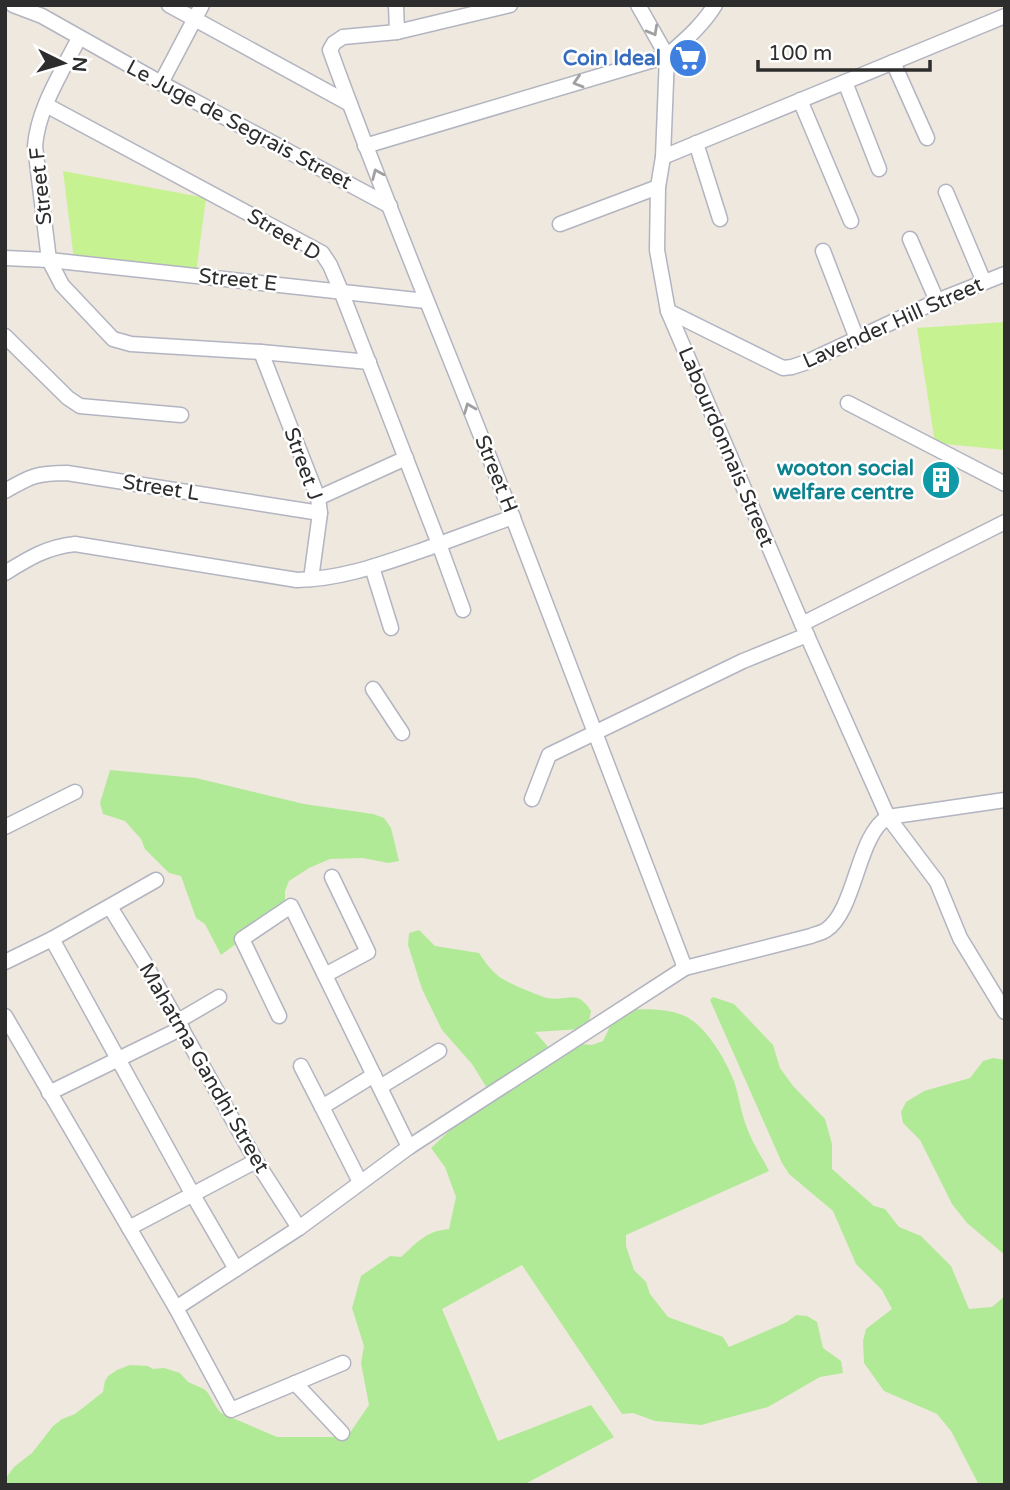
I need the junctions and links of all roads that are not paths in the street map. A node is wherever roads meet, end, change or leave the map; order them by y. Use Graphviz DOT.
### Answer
graph roads {
  1 [pos="12,5"];
  2 [pos="169,5"];
  3 [pos="202,5"];
  4 [pos="396,5"];
  5 [pos="510,5"];
  6 [pos="638,5"];
  7 [pos="715,5"];
  8 [pos="1005,16"];
  9 [pos="5,17"];
  10 [pos="195,19"];
  11 [pos="397,32"];
  12 [pos="79,38"];
  13 [pos="667,56"];
  14 [pos="893,62"];
  15 [pos="845,82"];
  16 [pos="161,83"];
  17 [pos="800,100"];
  18 [pos="350,104"];
  19 [pos="46,105"];
  20 [pos="927,138"];
  21 [pos="696,143"];
  22 [pos="365,146"];
  23 [pos="663,157"];
  24 [pos="879,169"];
  25 [pos="658,187"];
  26 [pos="946,192"];
  27 [pos="390,206"];
  28 [pos="719,219"];
  29 [pos="850,221"];
  30 [pos="560,225"];
  31 [pos="910,239"];
  32 [pos="822,251"];
  33 [pos="5,258"];
  34 [pos="49,260"];
  35 [pos="1005,274"];
  36 [pos="984,282"];
  37 [pos="341,291"];
  38 [pos="426,301"];
  39 [pos="937,301"];
  40 [pos="668,311"];
  41 [pos="5,336"];
  42 [pos="857,339"];
  43 [pos="261,352"];
  44 [pos="369,362"];
  45 [pos="848,403"];
  46 [pos="181,415"];
  47 [pos="406,458"];
  48 [pos="1005,484"];
  49 [pos="5,491"];
  50 [pos="318,498"];
  51 [pos="320,513"];
  52 [pos="513,517"];
  53 [pos="1005,522"];
  54 [pos="439,544"];
  55 [pos="372,567"];
  56 [pos="5,573"];
  57 [pos="312,579"];
  58 [pos="463,610"];
  59 [pos="391,628"];
  60 [pos="804,630"];
  61 [pos="373,689"];
  62 [pos="402,733"];
  63 [pos="595,734"];
  64 [pos="75,792"];
  65 [pos="532,799"];
  66 [pos="1005,800"];
  67 [pos="888,817"];
  68 [pos="5,827"];
  69 [pos="332,877"];
  70 [pos="156,880"];
  71 [pos="110,907"];
  72 [pos="52,939"];
  73 [pos="5,962"];
  74 [pos="685,968"];
  75 [pos="325,975"];
  76 [pos="219,997"];
  77 [pos="1005,1012"];
  78 [pos="5,1016"];
  79 [pos="279,1016"];
  80 [pos="180,1025"];
  81 [pos="439,1051"];
  82 [pos="118,1059"];
  83 [pos="301,1066"];
  84 [pos="377,1081"];
  85 [pos="49,1093"];
  86 [pos="322,1107"];
  87 [pos="409,1147"];
  88 [pos="256,1161"];
  89 [pos="360,1182"];
  90 [pos="193,1195"];
  91 [pos="130,1228"];
  92 [pos="299,1228"];
  93 [pos="236,1269"];
  94 [pos="176,1308"];
  95 [pos="343,1363"];
  96 [pos="295,1383"];
  97 [pos="342,1433"];
  1 -- 9 [label="street"];
  1 -- 12 [label="street, Le Juge de Segrais Street"];
  2 -- 10 [label="street"];
  3 -- 10 [label="street"];
  4 -- 11 [label="street"];
  5 -- 11 [label="street"];
  6 -- 13 [label="street, one-way"];
  7 -- 13 [label="street"];
  8 -- 14 [label="street"];
  10 -- 16 [label="street"];
  10 -- 18 [label="street"];
  11 -- 18 [label="street, Street H"];
  12 -- 16 [label="street, Le Juge de Segrais Street"];
  12 -- 19 [label="street, Street F"];
  13 -- 22 [label="street, one-way"];
  13 -- 23 [label="street, Labourdonnais Street"];
  14 -- 15 [label="street"];
  14 -- 20 [label="street"];
  15 -- 17 [label="street"];
  15 -- 24 [label="street"];
  16 -- 27 [label="street, Le Juge de Segrais Street"];
  17 -- 21 [label="street"];
  17 -- 29 [label="street"];
  18 -- 22 [label="street, Street H"];
  19 -- 34 [label="street, Street F"];
  19 -- 37 [label="street, Street D"];
  21 -- 23 [label="street"];
  21 -- 28 [label="street"];
  27 -- 22 [label="street, Street H, one-way"];
  23 -- 25 [label="street, Labourdonnais Street"];
  25 -- 30 [label="street"];
  25 -- 40 [label="street, Labourdonnais Street"];
  26 -- 36 [label="street"];
  27 -- 38 [label="street, Street H"];
  31 -- 39 [label="street"];
  32 -- 42 [label="street"];
  33 -- 34 [label="street, Street E"];
  34 -- 37 [label="street, Street E"];
  34 -- 43 [label="street"];
  35 -- 36 [label="street, Lavender Hill Street"];
  36 -- 39 [label="street, Lavender Hill Street"];
  37 -- 38 [label="street, Street E"];
  37 -- 44 [label="street, Street D"];
  52 -- 38 [label="street, Street H, one-way"];
  39 -- 42 [label="street, Lavender Hill Street"];
  40 -- 42 [label="street, Lavender Hill Street"];
  40 -- 60 [label="street, Labourdonnais Street"];
  41 -- 46 [label="street"];
  43 -- 44 [label="street"];
  43 -- 50 [label="street, Street J"];
  44 -- 47 [label="street, Street D"];
  45 -- 48 [label="street"];
  47 -- 50 [label="street"];
  47 -- 54 [label="street, Street D"];
  49 -- 51 [label="street, Street L"];
  50 -- 51 [label="street, Street J"];
  51 -- 57 [label="street, Street J"];
  52 -- 54 [label="street"];
  52 -- 63 [label="street, Street H"];
  53 -- 60 [label="street"];
  54 -- 55 [label="street"];
  54 -- 58 [label="street, Street D"];
  55 -- 57 [label="street"];
  55 -- 59 [label="street"];
  56 -- 57 [label="street"];
  60 -- 63 [label="street"];
  60 -- 67 [label="street, Labourdonnais Street"];
  61 -- 62 [label="street"];
  63 -- 65 [label="street"];
  63 -- 74 [label="street, Street H"];
  64 -- 68 [label="street"];
  66 -- 67 [label="street"];
  67 -- 74 [label="street"];
  67 -- 77 [label="street, Labourdonnais Street"];
  69 -- 75 [label="street"];
  70 -- 71 [label="street"];
  71 -- 72 [label="street"];
  71 -- 80 [label="street, Mahatma Gandhi Street"];
  72 -- 73 [label="street"];
  72 -- 82 [label="street"];
  74 -- 87 [label="street"];
  75 -- 79 [label="street"];
  75 -- 84 [label="street"];
  76 -- 80 [label="street"];
  78 -- 85 [label="street"];
  80 -- 82 [label="street"];
  80 -- 88 [label="street, Mahatma Gandhi Street"];
  81 -- 84 [label="street"];
  82 -- 85 [label="street"];
  82 -- 90 [label="street"];
  83 -- 86 [label="street"];
  84 -- 86 [label="street"];
  84 -- 87 [label="street"];
  85 -- 91 [label="street"];
  86 -- 89 [label="street"];
  87 -- 89 [label="street"];
  88 -- 90 [label="street"];
  88 -- 92 [label="street, Mahatma Gandhi Street"];
  89 -- 92 [label="street"];
  90 -- 91 [label="street"];
  90 -- 93 [label="street"];
  91 -- 94 [label="street"];
  92 -- 93 [label="street"];
  93 -- 94 [label="street"];
  94 -- 96 [label="street"];
  95 -- 96 [label="street"];
  96 -- 97 [label="street"];
}
